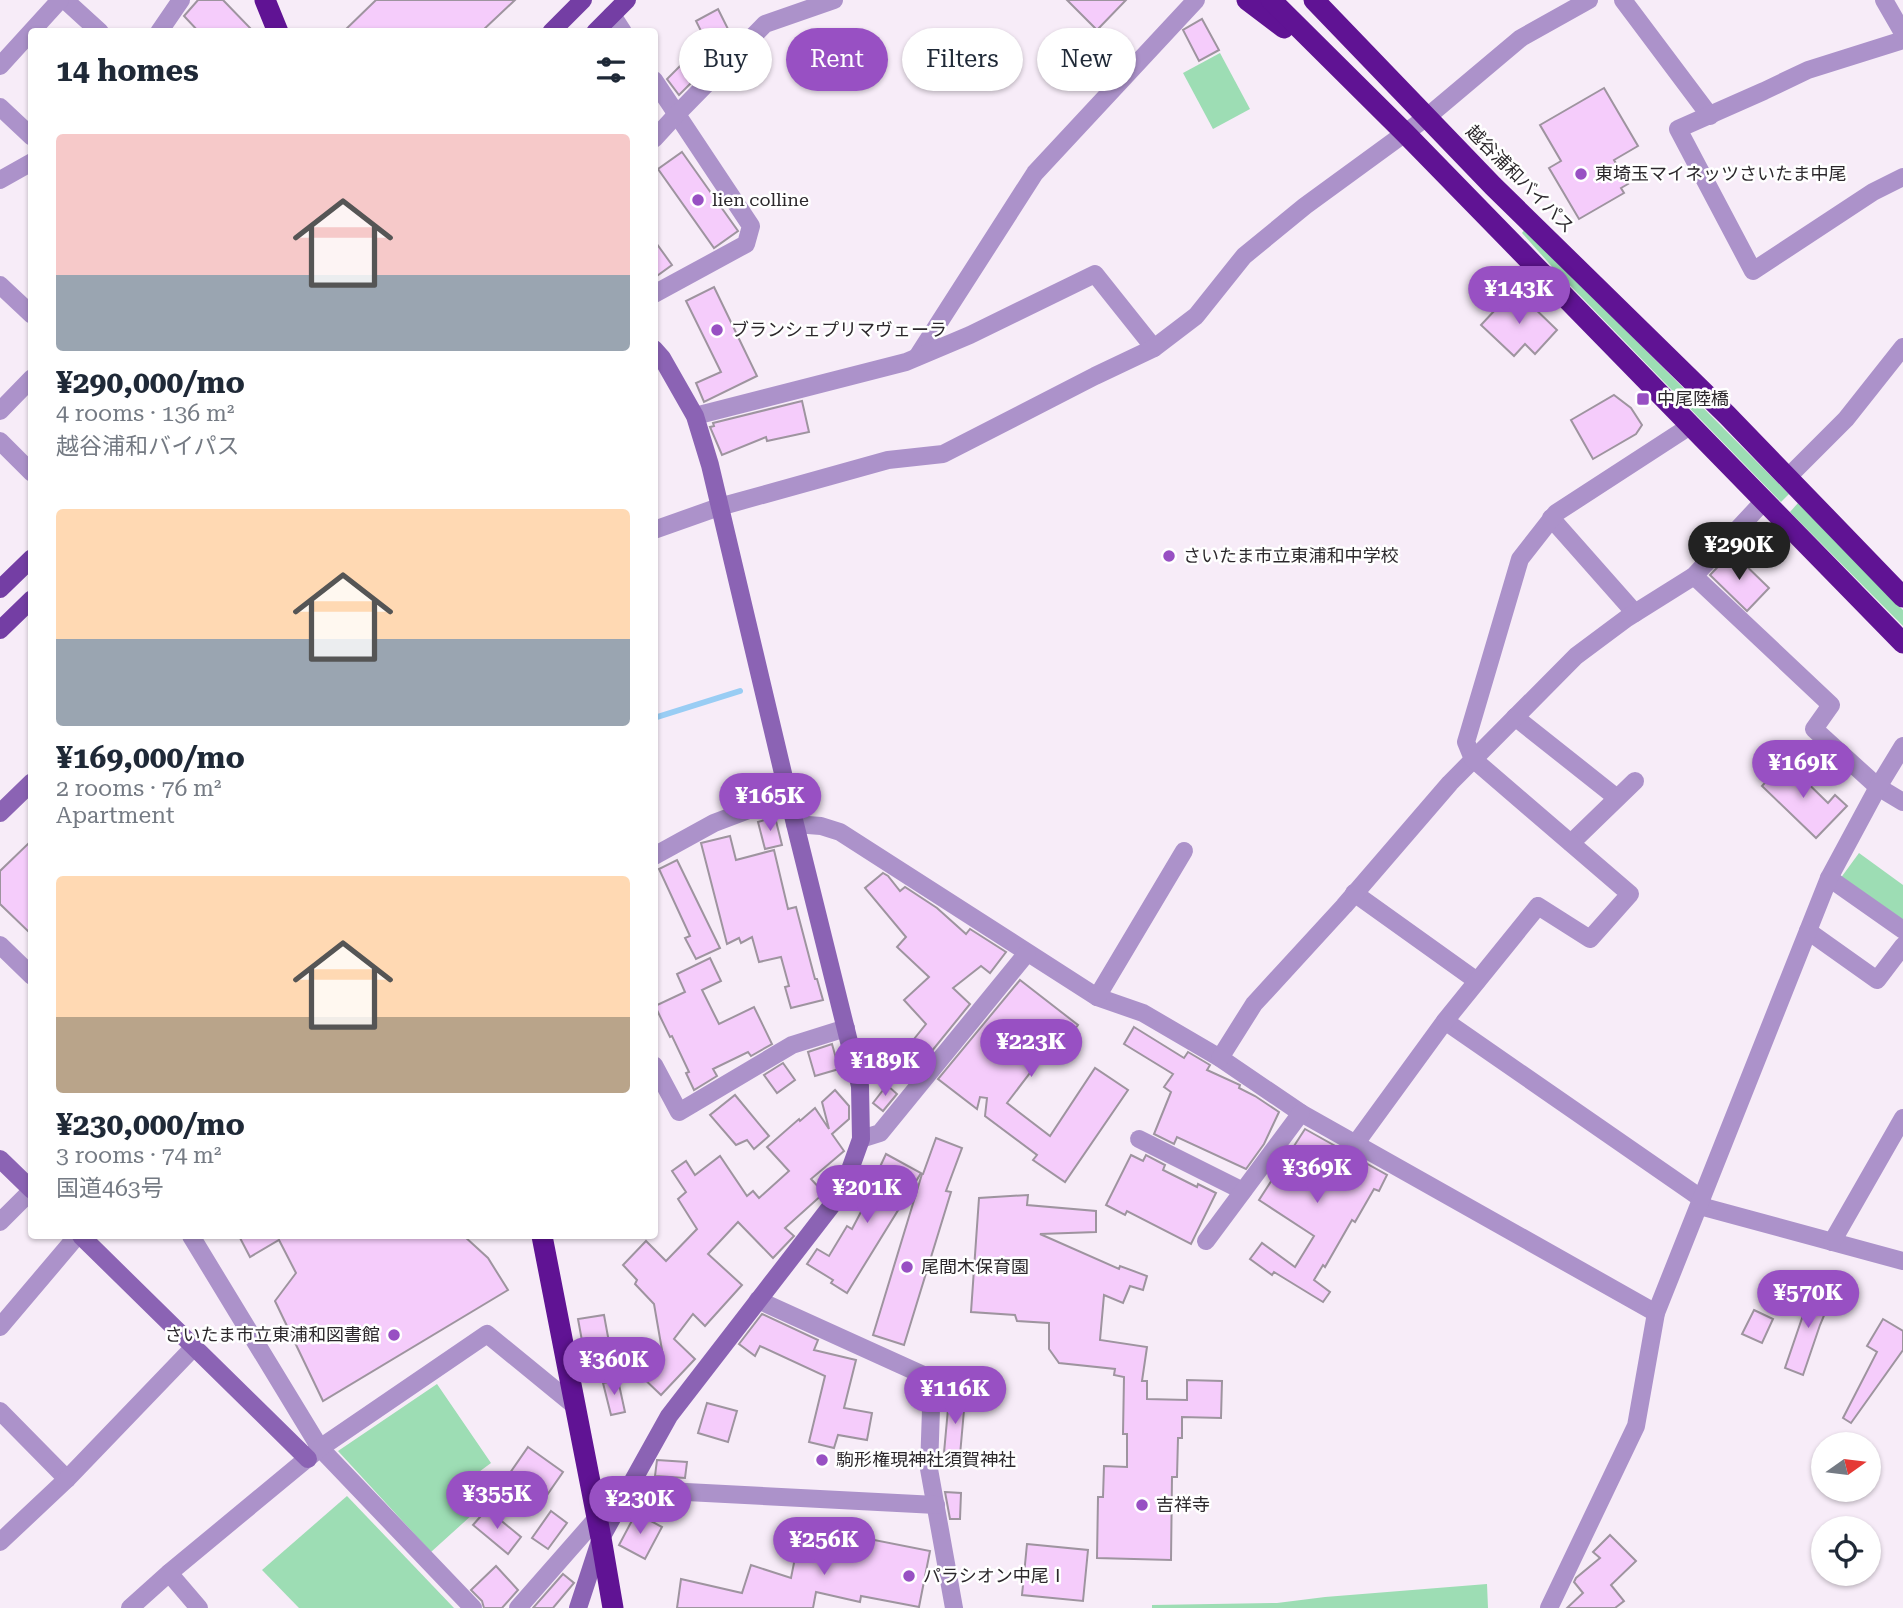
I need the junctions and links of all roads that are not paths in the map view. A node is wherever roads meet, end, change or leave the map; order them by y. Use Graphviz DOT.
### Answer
graph roads {
  1 [pos="63,0"];
  2 [pos="181,0"];
  3 [pos="265,0"];
  4 [pos="583,0"];
  5 [pos="627,0"];
  6 [pos="834,0"];
  7 [pos="1196,0"];
  8 [pos="1247,0"];
  9 [pos="1271,0"];
  10 [pos="1314,0"];
  11 [pos="1589,0"];
  12 [pos="1623,0"];
  13 [pos="1884,0"];
  14 [pos="612,15"];
  15 [pos="36,28"];
  16 [pos="95,28"];
  17 [pos="162,28"];
  18 [pos="276,28"];
  19 [pos="555,28"];
  20 [pos="599,28"];
  21 [pos="620,28"];
  22 [pos="1903,33"];
  23 [pos="28,37"];
  24 [pos="1903,40"];
  25 [pos="1332,60"];
  26 [pos="0,66"];
  27 [pos="658,86"];
  28 [pos="0,107"];
  29 [pos="677,114"];
  30 [pos="1710,116"];
  31 [pos="1427,117"];
  32 [pos="28,133"];
  33 [pos="1405,133"];
  34 [pos="658,135"];
  35 [pos="28,164"];
  36 [pos="1903,177"];
  37 [pos="0,180"];
  38 [pos="0,285"];
  39 [pos="658,292"];
  40 [pos="28,311"];
  41 [pos="1903,347"];
  42 [pos="1154,348"];
  43 [pos="658,354"];
  44 [pos="917,357"];
  45 [pos="28,382"];
  46 [pos="0,411"];
  47 [pos="695,416"];
  48 [pos="1690,426"];
  49 [pos="0,441"];
  50 [pos="28,469"];
  51 [pos="1787,478"];
  52 [pos="1763,502"];
  53 [pos="719,507"];
  54 [pos="1551,519"];
  55 [pos="658,529"];
  56 [pos="28,562"];
  57 [pos="1694,576"];
  58 [pos="0,589"];
  59 [pos="1903,597"];
  60 [pos="28,603"];
  61 [pos="1635,613"];
  62 [pos="0,631"];
  63 [pos="1903,643"];
  64 [pos="1515,717"];
  65 [pos="1903,746"];
  66 [pos="1473,760"];
  67 [pos="1635,781"];
  68 [pos="28,786"];
  69 [pos="1878,787"];
  70 [pos="788,795"];
  71 [pos="1618,798"];
  72 [pos="1903,802"];
  73 [pos="0,813"];
  74 [pos="795,824"];
  75 [pos="1571,844"];
  76 [pos="1184,851"];
  77 [pos="658,854"];
  78 [pos="1829,878"];
  79 [pos="1354,893"];
  80 [pos="1903,929"];
  81 [pos="1808,931"];
  82 [pos="0,946"];
  83 [pos="1903,946"];
  84 [pos="1027,953"];
  85 [pos="28,972"];
  86 [pos="1477,981"];
  87 [pos="1097,997"];
  88 [pos="1445,1021"];
  89 [pos="846,1028"];
  90 [pos="1220,1058"];
  91 [pos="658,1073"];
  92 [pos="1301,1113"];
  93 [pos="1903,1118"];
  94 [pos="861,1139"];
  95 [pos="1139,1139"];
  96 [pos="1356,1143"];
  97 [pos="0,1159"];
  98 [pos="28,1186"];
  99 [pos="1243,1191"];
  100 [pos="28,1194"];
  101 [pos="1701,1203"];
  102 [pos="0,1222"];
  103 [pos="76,1239"];
  104 [pos="82,1239"];
  105 [pos="193,1239"];
  106 [pos="543,1239"];
  107 [pos="1206,1241"];
  108 [pos="1832,1242"];
  109 [pos="1903,1261"];
  110 [pos="758,1300"];
  111 [pos="1656,1313"];
  112 [pos="0,1327"];
  113 [pos="194,1347"];
  114 [pos="575,1406"];
  115 [pos="0,1411"];
  116 [pos="314,1454"];
  117 [pos="67,1479"];
  118 [pos="628,1489"];
  119 [pos="936,1505"];
  120 [pos="599,1528"];
  121 [pos="0,1542"];
  122 [pos="169,1573"];
  123 [pos="130,1608"];
  124 [pos="199,1608"];
  125 [pos="473,1608"];
  126 [pos="518,1608"];
  127 [pos="578,1608"];
  128 [pos="613,1608"];
  129 [pos="954,1608"];
  130 [pos="1549,1608"];
  1 -- 15 [label="street"];
  1 -- 16 [label="street"];
  2 -- 17 [label="street"];
  3 -- 18 [label="highway"];
  4 -- 19 [label="main road"];
  5 -- 14 [label="main road"];
  6 -- 29 [label="street"];
  7 -- 44 [label="street"];
  8 -- 25 [label="highway"];
  9 -- 25 [label="highway"];
  10 -- 31 [label="highway, 越谷浦和バイパス"];
  11 -- 31 [label="street"];
  12 -- 30 [label="street"];
  13 -- 22 [label="street"];
  14 -- 20 [label="main road"];
  14 -- 21 [label="street"];
  23 -- 26 [label="street"];
  24 -- 30 [label="street"];
  25 -- 33 [label="highway"];
  27 -- 29 [label="street"];
  28 -- 32 [label="street"];
  29 -- 34 [label="street"];
  29 -- 39 [label="street"];
  30 -- 36 [label="street"];
  31 -- 33 [label="street"];
  31 -- 51 [label="highway, 越谷浦和バイパス"];
  33 -- 42 [label="street"];
  33 -- 48 [label="highway"];
  35 -- 37 [label="street"];
  38 -- 40 [label="street"];
  41 -- 51 [label="street"];
  42 -- 44 [label="street"];
  42 -- 53 [label="street"];
  43 -- 47 [label="street"];
  44 -- 47 [label="street"];
  45 -- 46 [label="street"];
  47 -- 53 [label="street"];
  48 -- 52 [label="highway"];
  48 -- 54 [label="street"];
  49 -- 50 [label="street"];
  51 -- 59 [label="highway, 越谷浦和バイパス"];
  52 -- 57 [label="street"];
  52 -- 63 [label="highway"];
  53 -- 55 [label="street"];
  53 -- 70 [label="street"];
  54 -- 61 [label="street"];
  54 -- 66 [label="street"];
  56 -- 58 [label="main road"];
  57 -- 61 [label="street"];
  57 -- 69 [label="street"];
  60 -- 62 [label="main road"];
  61 -- 64 [label="street"];
  64 -- 66 [label="street"];
  64 -- 71 [label="street"];
  65 -- 69 [label="street"];
  66 -- 75 [label="street"];
  66 -- 79 [label="street"];
  67 -- 71 [label="street"];
  68 -- 73 [label="street"];
  69 -- 72 [label="street"];
  69 -- 78 [label="street"];
  70 -- 74 [label="street"];
  70 -- 77 [label="street"];
  71 -- 75 [label="street"];
  74 -- 84 [label="street"];
  74 -- 89 [label="street"];
  75 -- 86 [label="street"];
  76 -- 87 [label="street"];
  78 -- 80 [label="street"];
  78 -- 81 [label="street"];
  79 -- 86 [label="street"];
  79 -- 90 [label="street"];
  81 -- 83 [label="street"];
  81 -- 101 [label="street"];
  82 -- 85 [label="street"];
  84 -- 87 [label="street"];
  84 -- 94 [label="street"];
  86 -- 88 [label="street"];
  87 -- 90 [label="street"];
  88 -- 96 [label="street"];
  88 -- 101 [label="street"];
  89 -- 91 [label="street"];
  89 -- 94 [label="street"];
  90 -- 92 [label="street"];
  92 -- 96 [label="street"];
  92 -- 99 [label="street"];
  93 -- 108 [label="street"];
  94 -- 110 [label="street"];
  95 -- 99 [label="street"];
  96 -- 111 [label="street"];
  97 -- 98 [label="street"];
  99 -- 107 [label="street"];
  100 -- 102 [label="street"];
  101 -- 108 [label="street"];
  101 -- 111 [label="street"];
  103 -- 112 [label="street"];
  104 -- 113 [label="street"];
  105 -- 116 [label="street"];
  106 -- 114 [label="highway"];
  108 -- 109 [label="street"];
  110 -- 118 [label="street"];
  110 -- 119 [label="street"];
  111 -- 130 [label="street"];
  113 -- 116 [label="street"];
  113 -- 117 [label="street"];
  114 -- 116 [label="street"];
  114 -- 120 [label="highway"];
  115 -- 117 [label="street"];
  116 -- 122 [label="street"];
  116 -- 125 [label="street"];
  117 -- 121 [label="street"];
  118 -- 119 [label="street"];
  118 -- 120 [label="street"];
  119 -- 129 [label="street"];
  120 -- 126 [label="street"];
  120 -- 127 [label="street"];
  120 -- 128 [label="highway"];
  122 -- 123 [label="street"];
  122 -- 124 [label="street"];
}
